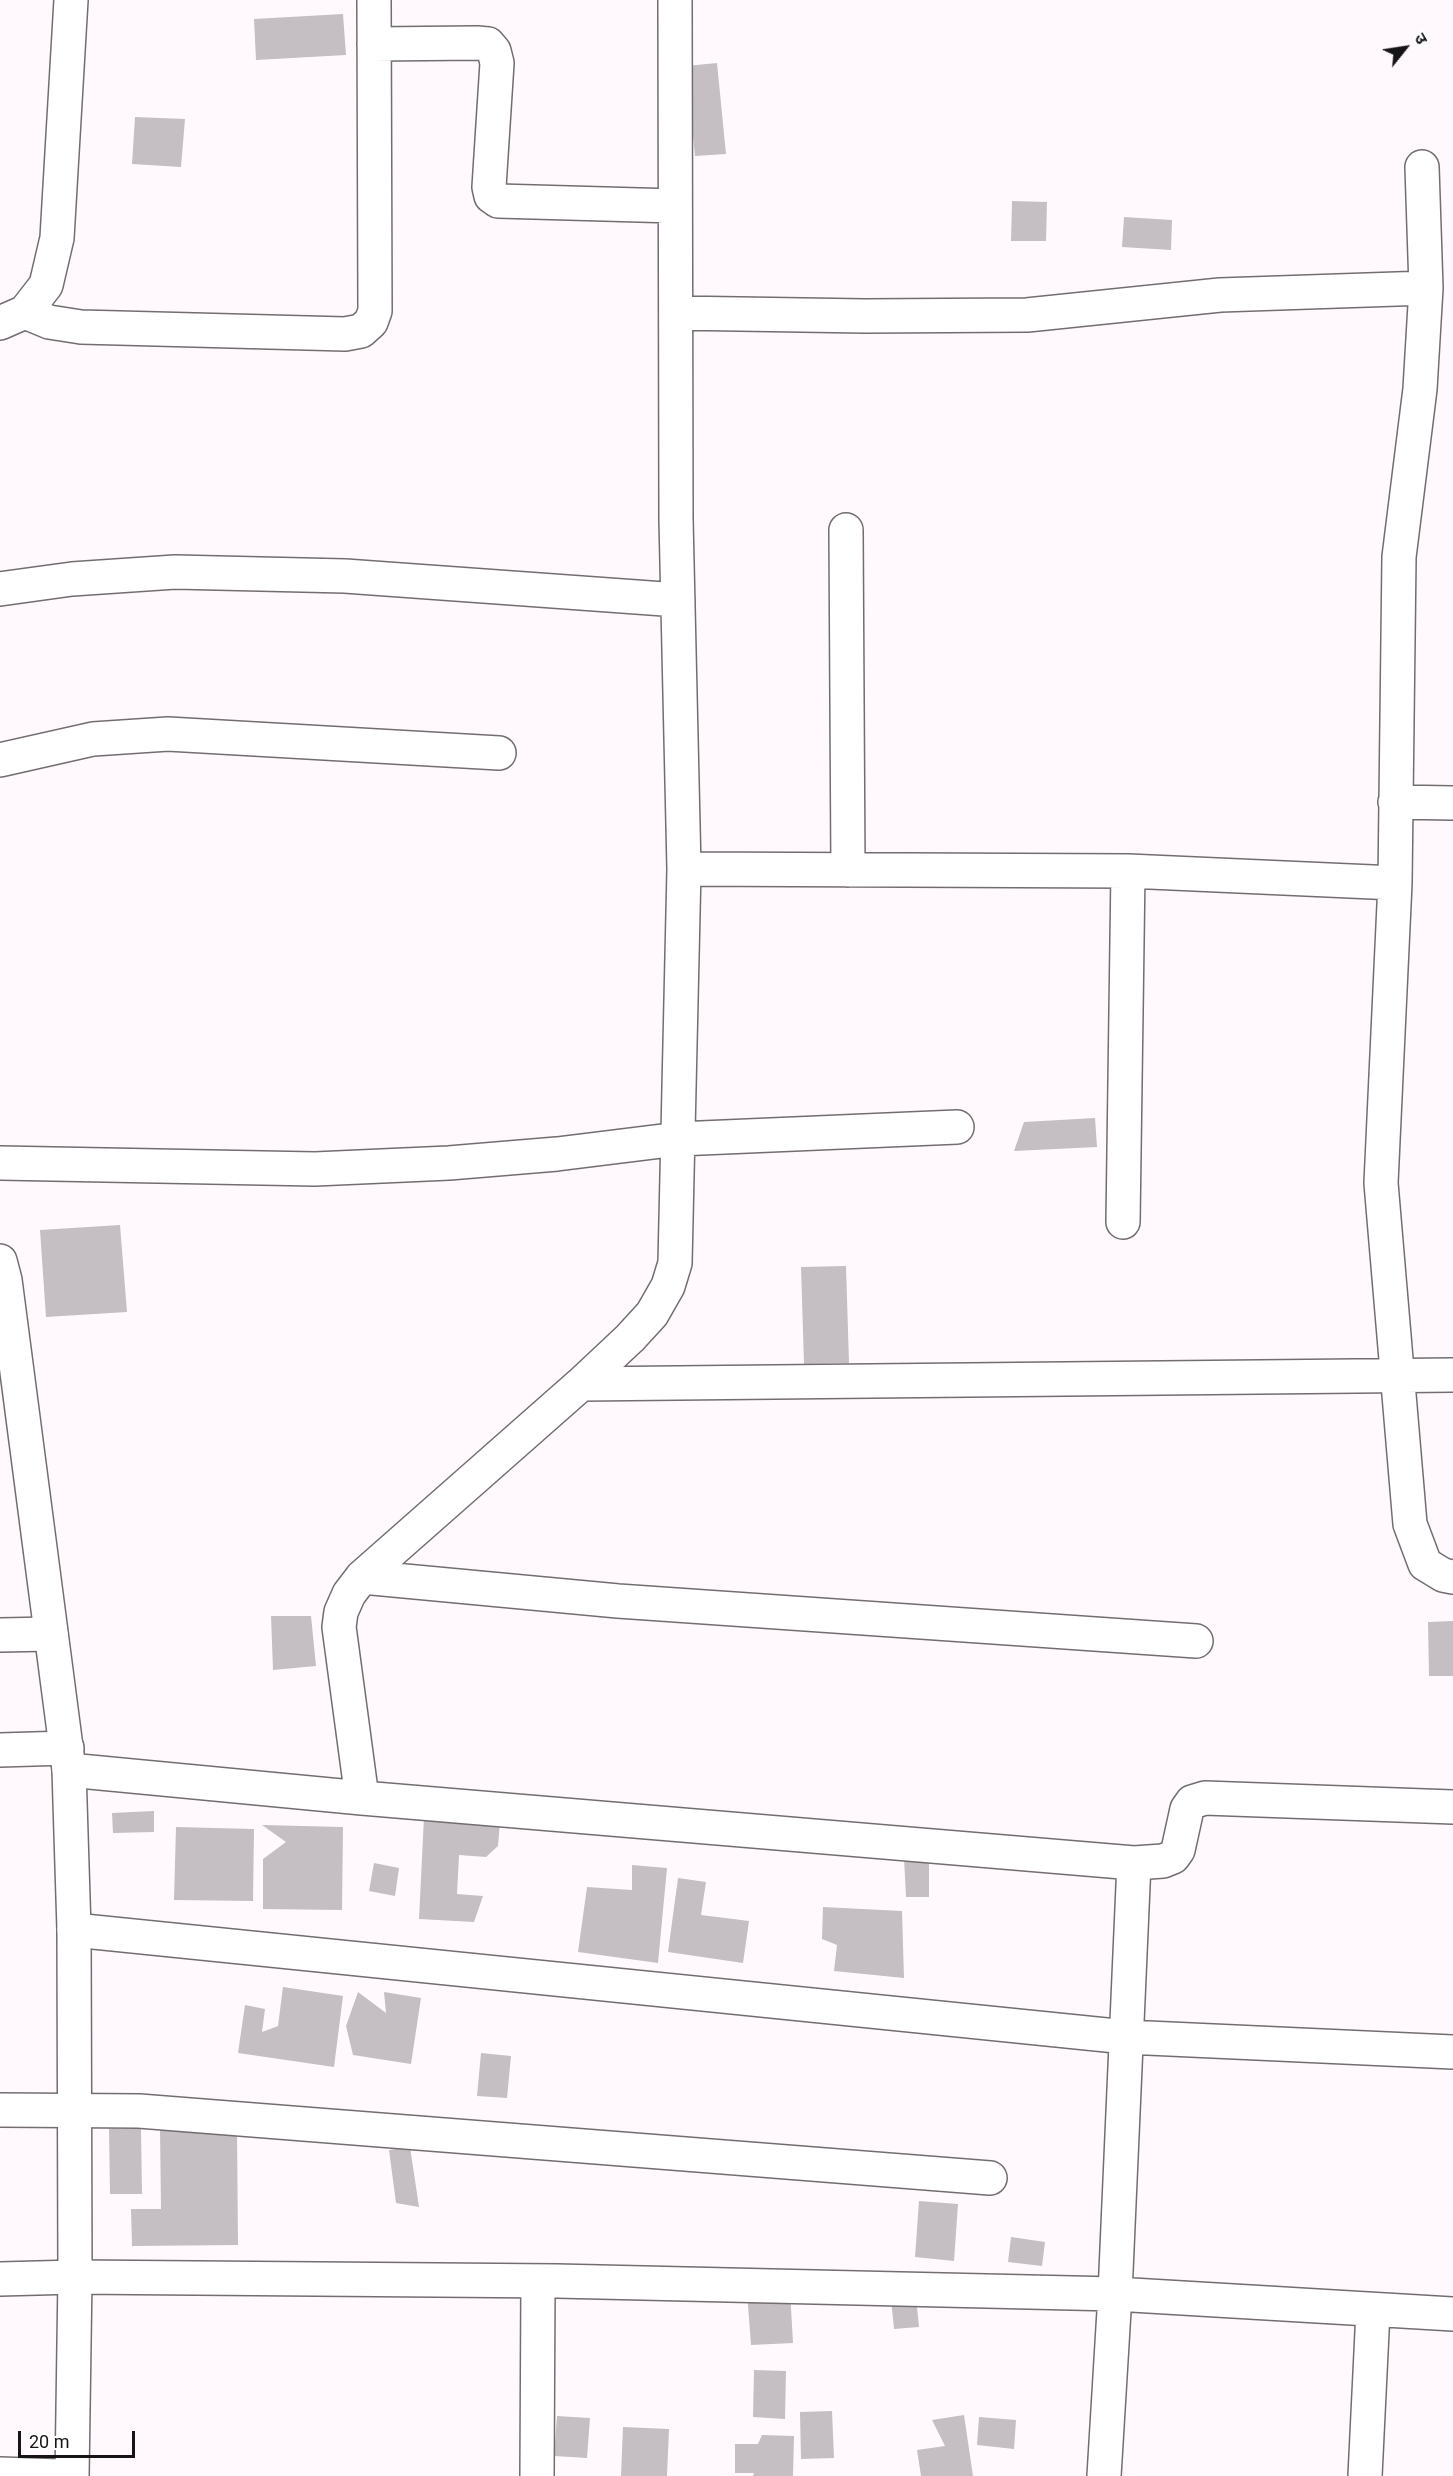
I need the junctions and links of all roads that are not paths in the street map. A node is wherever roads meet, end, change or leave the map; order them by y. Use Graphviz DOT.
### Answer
graph roads {
  1 [pos="71,0"];
  2 [pos="374,0"];
  3 [pos="675,0"];
  4 [pos="374,44"];
  5 [pos="1422,167"];
  6 [pos="675,206"];
  7 [pos="1426,288"];
  8 [pos="676,313"];
  9 [pos="13,317"];
  10 [pos="846,530"];
  11 [pos="0,589"];
  12 [pos="678,600"];
  13 [pos="499,753"];
  14 [pos="0,760"];
  15 [pos="1395,802"];
  16 [pos="1453,803"];
  17 [pos="684,869"];
  18 [pos="848,870"];
  19 [pos="1128,871"];
  20 [pos="1395,883"];
  21 [pos="957,1128"];
  22 [pos="678,1139"];
  23 [pos="0,1163"];
  24 [pos="1123,1222"];
  25 [pos="0,1261"];
  26 [pos="1396,1376"];
  27 [pos="1453,1376"];
  28 [pos="581,1384"];
  29 [pos="362,1577"];
  30 [pos="1453,1577"];
  31 [pos="51,1634"];
  32 [pos="0,1635"];
  33 [pos="1196,1641"];
  34 [pos="0,1750"];
  35 [pos="68,1759"];
  36 [pos="362,1798"];
  37 [pos="1453,1807"];
  38 [pos="1134,1863"];
  39 [pos="74,1930"];
  40 [pos="1126,2037"];
  41 [pos="1453,2052"];
  42 [pos="73,2109"];
  43 [pos="0,2110"];
  44 [pos="990,2178"];
  45 [pos="75,2277"];
  46 [pos="0,2279"];
  47 [pos="538,2281"];
  48 [pos="1115,2294"];
  49 [pos="1372,2311"];
  50 [pos="1453,2314"];
  51 [pos="0,2474"];
  52 [pos="60,2476"];
  53 [pos="72,2476"];
  54 [pos="537,2476"];
  55 [pos="1104,2476"];
  56 [pos="1365,2476"];
  1 -- 9 [label="street"];
  2 -- 4 [label="street"];
  3 -- 6 [label="street"];
  4 -- 6 [label="street"];
  4 -- 9 [label="street"];
  5 -- 7 [label="street"];
  6 -- 8 [label="street"];
  7 -- 8 [label="street"];
  7 -- 15 [label="street"];
  8 -- 12 [label="street"];
  10 -- 18 [label="street"];
  11 -- 12 [label="street"];
  12 -- 17 [label="street"];
  13 -- 14 [label="street"];
  15 -- 16 [label="street"];
  15 -- 20 [label="street"];
  17 -- 18 [label="street"];
  17 -- 22 [label="street"];
  18 -- 19 [label="street"];
  19 -- 20 [label="street"];
  19 -- 24 [label="street"];
  20 -- 26 [label="street"];
  21 -- 22 [label="street"];
  22 -- 23 [label="street"];
  22 -- 28 [label="street"];
  25 -- 31 [label="street"];
  26 -- 27 [label="street"];
  26 -- 28 [label="street"];
  26 -- 30 [label="street"];
  28 -- 29 [label="street"];
  29 -- 33 [label="street"];
  29 -- 36 [label="street"];
  31 -- 32 [label="street"];
  31 -- 35 [label="street"];
  34 -- 35 [label="street"];
  35 -- 36 [label="street"];
  35 -- 39 [label="street"];
  36 -- 38 [label="street"];
  37 -- 38 [label="street"];
  38 -- 40 [label="street"];
  39 -- 40 [label="street"];
  39 -- 42 [label="street"];
  40 -- 41 [label="street"];
  40 -- 48 [label="street"];
  42 -- 43 [label="street"];
  42 -- 44 [label="street"];
  42 -- 45 [label="street"];
  45 -- 46 [label="street"];
  45 -- 47 [label="street"];
  45 -- 53 [label="street"];
  47 -- 48 [label="street"];
  47 -- 54 [label="street"];
  48 -- 49 [label="street"];
  48 -- 55 [label="street"];
  49 -- 50 [label="street"];
  49 -- 56 [label="street"];
  51 -- 52 [label="street"];
}
